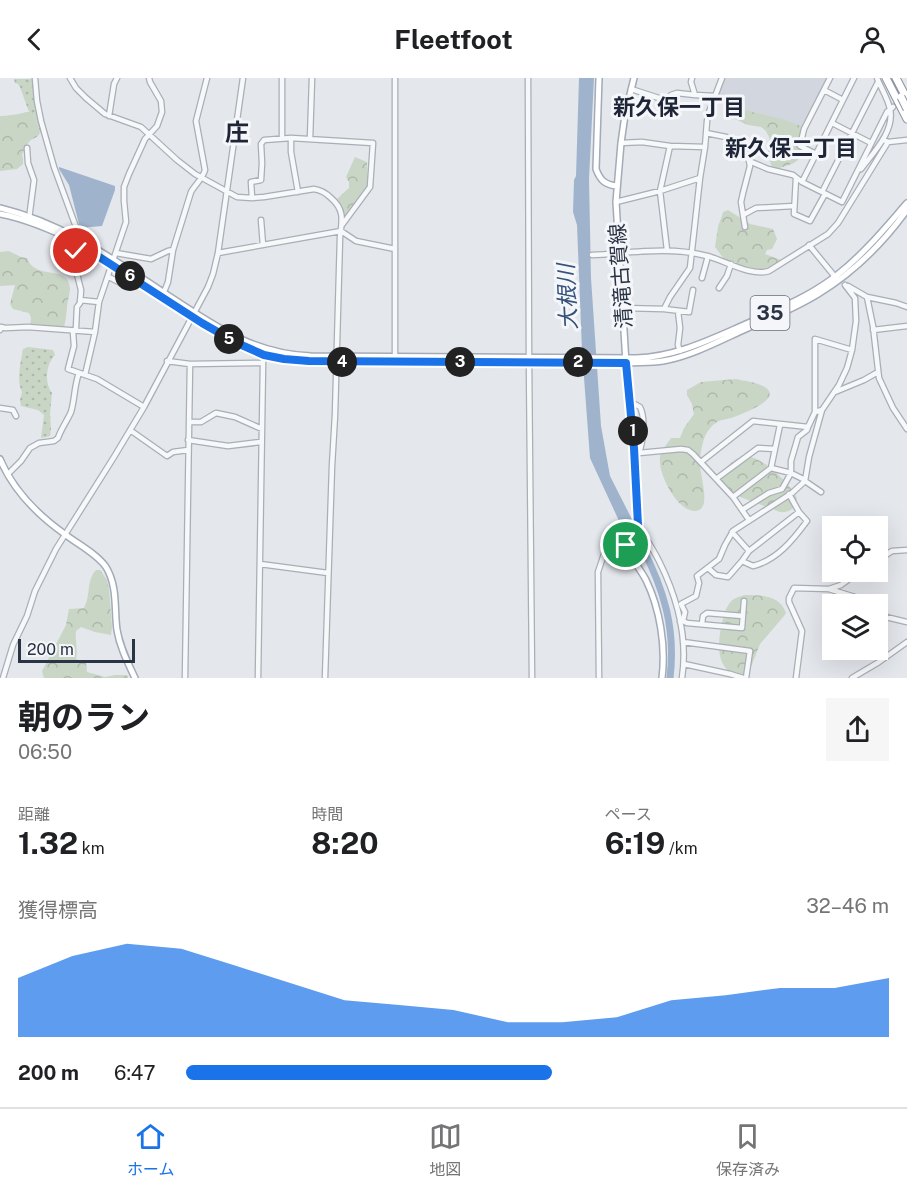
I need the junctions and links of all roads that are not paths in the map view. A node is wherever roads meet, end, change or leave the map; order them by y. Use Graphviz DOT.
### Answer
graph roads {
  1 [pos="35,78"];
  2 [pos="70,78"];
  3 [pos="117,78"];
  4 [pos="149,78"];
  5 [pos="207,78"];
  6 [pos="243,78"];
  7 [pos="282,78"];
  8 [pos="312,78"];
  9 [pos="395,78"];
  10 [pos="528,78"];
  11 [pos="599,78"];
  12 [pos="634,78"];
  13 [pos="692,78"];
  14 [pos="722,78"];
  15 [pos="830,78"];
  16 [pos="854,78"];
  17 [pos="891,78"];
  18 [pos="898,78"];
  19 [pos="880,79"];
  20 [pos="631,89"];
  21 [pos="824,90"];
  22 [pos="695,95"];
  23 [pos="905,95"];
  24 [pos="715,96"];
  25 [pos="843,100"];
  26 [pos="892,108"];
  27 [pos="907,109"];
  28 [pos="109,116"];
  29 [pos="907,119"];
  30 [pos="832,123"];
  31 [pos="706,133"];
  32 [pos="852,133"];
  33 [pos="149,134"];
  34 [pos="282,138"];
  35 [pos="291,138"];
  36 [pos="310,139"];
  37 [pos="907,140"];
  38 [pos="886,141"];
  39 [pos="621,143"];
  40 [pos="871,143"];
  41 [pos="670,146"];
  42 [pos="705,147"];
  43 [pos="27,148"];
  44 [pos="816,154"];
  45 [pos="749,161"];
  46 [pos="201,177"];
  47 [pos="700,178"];
  48 [pos="796,178"];
  49 [pos="853,178"];
  50 [pos="802,182"];
  51 [pos="617,186"];
  52 [pos="227,191"];
  53 [pos="660,191"];
  54 [pos="298,192"];
  55 [pos="823,193"];
  56 [pos="252,198"];
  57 [pos="616,202"];
  58 [pos="907,203"];
  59 [pos="794,206"];
  60 [pos="0,208"];
  61 [pos="907,210"];
  62 [pos="0,214"];
  63 [pos="743,214"];
  64 [pos="29,219"];
  65 [pos="261,220"];
  66 [pos="745,227"];
  67 [pos="341,228"];
  68 [pos="76,239"];
  69 [pos="262,245"];
  70 [pos="809,245"];
  71 [pos="395,249"];
  72 [pos="173,250"];
  73 [pos="667,250"];
  74 [pos="116,253"];
  75 [pos="218,253"];
  76 [pos="619,253"];
  77 [pos="692,253"];
  78 [pos="592,255"];
  79 [pos="708,256"];
  80 [pos="112,262"];
  81 [pos="731,264"];
  82 [pos="109,277"];
  83 [pos="132,278"];
  84 [pos="702,278"];
  85 [pos="837,278"];
  86 [pos="845,285"];
  87 [pos="719,288"];
  88 [pos="693,290"];
  89 [pos="164,292"];
  90 [pos="867,297"];
  91 [pos="80,300"];
  92 [pos="99,302"];
  93 [pos="907,307"];
  94 [pos="622,308"];
  95 [pos="664,309"];
  96 [pos="678,311"];
  97 [pos="193,314"];
  98 [pos="907,326"];
  99 [pos="0,328"];
  100 [pos="75,330"];
  101 [pos="873,330"];
  102 [pos="95,332"];
  103 [pos="852,350"];
  104 [pos="680,351"];
  105 [pos="264,355"];
  106 [pos="336,359"];
  107 [pos="396,359"];
  108 [pos="529,359"];
  109 [pos="626,360"];
  110 [pos="167,362"];
  111 [pos="262,363"];
  112 [pos="189,364"];
  113 [pos="878,372"];
  114 [pos="82,374"];
  115 [pos="834,393"];
  116 [pos="629,401"];
  117 [pos="144,406"];
  118 [pos="0,408"];
  119 [pos="822,410"];
  120 [pos="815,412"];
  121 [pos="16,416"];
  122 [pos="189,422"];
  123 [pos="780,425"];
  124 [pos="808,427"];
  125 [pos="262,429"];
  126 [pos="907,429"];
  127 [pos="130,430"];
  128 [pos="188,440"];
  129 [pos="261,442"];
  130 [pos="775,449"];
  131 [pos="188,450"];
  132 [pos="637,454"];
  133 [pos="701,462"];
  134 [pos="1,463"];
  135 [pos="771,468"];
  136 [pos="791,473"];
  137 [pos="8,474"];
  138 [pos="716,479"];
  139 [pos="805,480"];
  140 [pos="821,492"];
  141 [pos="789,495"];
  142 [pos="733,497"];
  143 [pos="742,510"];
  144 [pos="799,512"];
  145 [pos="749,520"];
  146 [pos="638,527"];
  147 [pos="732,532"];
  148 [pos="64,534"];
  149 [pos="627,541"];
  150 [pos="907,550"];
  151 [pos="749,551"];
  152 [pos="888,554"];
  153 [pos="742,561"];
  154 [pos="260,564"];
  155 [pos="708,568"];
  156 [pos="328,573"];
  157 [pos="845,582"];
  158 [pos="829,589"];
  159 [pos="673,593"];
  160 [pos="845,594"];
  161 [pos="744,601"];
  162 [pos="681,604"];
  163 [pos="742,616"];
  164 [pos="888,617"];
  165 [pos="681,621"];
  166 [pos="907,622"];
  167 [pos="702,624"];
  168 [pos="683,642"];
  169 [pos="907,642"];
  170 [pos="684,664"];
  171 [pos="729,676"];
  172 [pos="3,678"];
  173 [pos="135,678"];
  174 [pos="185,678"];
  175 [pos="258,678"];
  176 [pos="325,678"];
  177 [pos="532,678"];
  178 [pos="599,678"];
  179 [pos="662,678"];
  180 [pos="682,678"];
  181 [pos="744,678"];
  182 [pos="796,678"];
  183 [pos="852,678"];
  1 -- 68 [label="street"];
  2 -- 28 [label="street"];
  3 -- 28 [label="street"];
  4 -- 33 [label="street"];
  5 -- 46 [label="street"];
  6 -- 52 [label="street"];
  7 -- 34 [label="street"];
  8 -- 36 [label="street"];
  9 -- 71 [label="street"];
  10 -- 108 [label="street"];
  11 -- 51 [label="main road"];
  12 -- 20 [label="main road, 清滝古賀線"];
  13 -- 22 [label="street"];
  14 -- 24 [label="street"];
  15 -- 21 [label="street"];
  16 -- 25 [label="street"];
  17 -- 23 [label="highway"];
  18 -- 23 [label="highway"];
  19 -- 26 [label="street"];
  19 -- 29 [label="highway"];
  19 -- 32 [label="street"];
  20 -- 22 [label="street"];
  20 -- 39 [label="main road, 清滝古賀線"];
  21 -- 25 [label="street"];
  21 -- 44 [label="street"];
  22 -- 24 [label="street"];
  23 -- 27 [label="highway, bridge"];
  24 -- 31 [label="street"];
  25 -- 30 [label="street"];
  26 -- 38 [label="street"];
  26 -- 40 [label="street"];
  28 -- 33 [label="street"];
  30 -- 32 [label="street"];
  30 -- 44 [label="street"];
  31 -- 42 [label="street"];
  31 -- 45 [label="street"];
  32 -- 40 [label="street"];
  32 -- 55 [label="street"];
  33 -- 46 [label="street"];
  33 -- 74 [label="street"];
  34 -- 35 [label="street"];
  34 -- 56 [label="street"];
  35 -- 36 [label="street"];
  35 -- 54 [label="street"];
  36 -- 67 [label="street"];
  37 -- 38 [label="street"];
  38 -- 49 [label="street"];
  38 -- 70 [label="street"];
  39 -- 41 [label="street"];
  39 -- 51 [label="main road, 清滝古賀線"];
  40 -- 49 [label="street"];
  41 -- 42 [label="street"];
  41 -- 53 [label="street"];
  42 -- 47 [label="street"];
  43 -- 64 [label="street"];
  44 -- 50 [label="street"];
  45 -- 48 [label="street"];
  45 -- 63 [label="street"];
  46 -- 52 [label="street"];
  46 -- 72 [label="street"];
  47 -- 53 [label="street"];
  47 -- 77 [label="street"];
  48 -- 50 [label="street"];
  48 -- 59 [label="street"];
  49 -- 55 [label="street"];
  50 -- 55 [label="street"];
  51 -- 57 [label="main road, 清滝古賀線"];
  52 -- 56 [label="street"];
  52 -- 75 [label="street"];
  53 -- 57 [label="street"];
  53 -- 73 [label="street"];
  54 -- 56 [label="street"];
  54 -- 67 [label="street"];
  55 -- 59 [label="street"];
  57 -- 76 [label="main road, 清滝古賀線"];
  58 -- 85 [label="main road, 35"];
  59 -- 63 [label="street"];
  60 -- 64 [label="main road, 35"];
  61 -- 85 [label="main road, 35"];
  62 -- 64 [label="main road, 35"];
  63 -- 66 [label="street"];
  64 -- 68 [label="main road, 35"];
  65 -- 69 [label="street"];
  67 -- 69 [label="street"];
  67 -- 71 [label="street"];
  67 -- 106 [label="street"];
  68 -- 80 [label="main road, 35"];
  68 -- 91 [label="street"];
  69 -- 75 [label="street"];
  70 -- 81 [label="street"];
  70 -- 85 [label="street"];
  71 -- 107 [label="street"];
  72 -- 74 [label="street"];
  72 -- 89 [label="street"];
  73 -- 76 [label="street"];
  73 -- 77 [label="street"];
  74 -- 80 [label="street"];
  75 -- 97 [label="street"];
  76 -- 78 [label="street"];
  76 -- 94 [label="main road, 清滝古賀線"];
  77 -- 79 [label="street"];
  77 -- 95 [label="street"];
  79 -- 81 [label="street"];
  79 -- 84 [label="street"];
  80 -- 82 [label="street"];
  80 -- 83 [label="main road, 35"];
  80 -- 89 [label="main road, 35"];
  81 -- 87 [label="street"];
  82 -- 83 [label="street"];
  82 -- 92 [label="street"];
  83 -- 97 [label="main road, 35"];
  85 -- 86 [label="street"];
  85 -- 104 [label="main road, 35"];
  85 -- 109 [label="main road, 35"];
  86 -- 90 [label="street"];
  86 -- 103 [label="street"];
  88 -- 96 [label="street"];
  89 -- 97 [label="main road, 35"];
  90 -- 93 [label="street"];
  90 -- 101 [label="street"];
  91 -- 92 [label="street"];
  91 -- 100 [label="street"];
  92 -- 102 [label="street"];
  94 -- 95 [label="street"];
  94 -- 109 [label="main road, 清滝古賀線"];
  95 -- 96 [label="street"];
  96 -- 104 [label="street"];
  97 -- 105 [label="main road, 35"];
  97 -- 106 [label="main road, 35"];
  97 -- 110 [label="street"];
  98 -- 101 [label="street"];
  99 -- 100 [label="street"];
  100 -- 102 [label="street"];
  100 -- 114 [label="street"];
  101 -- 113 [label="street"];
  102 -- 114 [label="street"];
  103 -- 115 [label="street"];
  103 -- 120 [label="street"];
  104 -- 109 [label="main road, 35"];
  105 -- 106 [label="main road, 35"];
  105 -- 111 [label="street"];
  106 -- 107 [label="main road, 35"];
  106 -- 156 [label="street"];
  107 -- 108 [label="main road, 35"];
  108 -- 109 [label="main road, 35"];
  108 -- 177 [label="street"];
  109 -- 116 [label="main road, 清滝古賀線"];
  110 -- 112 [label="street"];
  110 -- 117 [label="street"];
  111 -- 112 [label="street"];
  111 -- 125 [label="street"];
  112 -- 122 [label="street"];
  113 -- 115 [label="street"];
  113 -- 126 [label="street"];
  114 -- 117 [label="street"];
  114 -- 137 [label="street"];
  115 -- 119 [label="street"];
  116 -- 132 [label="main road, 清滝古賀線"];
  116 -- 132 [label="street"];
  117 -- 127 [label="street"];
  118 -- 121 [label="street"];
  119 -- 120 [label="street"];
  119 -- 139 [label="street"];
  120 -- 124 [label="street"];
  122 -- 125 [label="street"];
  122 -- 128 [label="street"];
  123 -- 124 [label="street"];
  123 -- 130 [label="street"];
  123 -- 133 [label="street"];
  124 -- 136 [label="street"];
  125 -- 129 [label="street"];
  127 -- 131 [label="street"];
  127 -- 148 [label="street"];
  128 -- 129 [label="street"];
  128 -- 131 [label="street"];
  129 -- 154 [label="street"];
  130 -- 135 [label="street"];
  130 -- 138 [label="street"];
  131 -- 174 [label="street"];
  132 -- 133 [label="street"];
  132 -- 146 [label="main road, 清滝古賀線"];
  133 -- 138 [label="street"];
  134 -- 137 [label="main road"];
  135 -- 136 [label="street"];
  135 -- 142 [label="street"];
  136 -- 139 [label="street"];
  136 -- 143 [label="street"];
  137 -- 148 [label="main road"];
  138 -- 142 [label="street"];
  139 -- 140 [label="street"];
  139 -- 141 [label="street"];
  141 -- 144 [label="street"];
  141 -- 145 [label="street"];
  142 -- 143 [label="street"];
  143 -- 145 [label="street"];
  144 -- 151 [label="street"];
  144 -- 153 [label="street"];
  145 -- 147 [label="street"];
  146 -- 149 [label="main road"];
  146 -- 159 [label="street"];
  147 -- 151 [label="street"];
  147 -- 155 [label="street"];
  148 -- 172 [label="street"];
  148 -- 173 [label="main road"];
  149 -- 178 [label="street"];
  149 -- 179 [label="main road"];
  150 -- 152 [label="street"];
  151 -- 153 [label="street"];
  153 -- 155 [label="street"];
  154 -- 156 [label="street"];
  154 -- 175 [label="street"];
  155 -- 162 [label="street"];
  156 -- 176 [label="street"];
  157 -- 158 [label="street"];
  158 -- 160 [label="street"];
  158 -- 182 [label="street"];
  159 -- 162 [label="street"];
  159 -- 165 [label="street"];
  161 -- 163 [label="street"];
  162 -- 165 [label="street"];
  163 -- 167 [label="street"];
  163 -- 167 [label="street"];
  164 -- 166 [label="street"];
  165 -- 167 [label="street"];
  165 -- 168 [label="street"];
  168 -- 170 [label="street"];
  168 -- 181 [label="street"];
  169 -- 183 [label="street"];
  170 -- 171 [label="street"];
  170 -- 180 [label="street"];
  171 -- 181 [label="street"];
}
